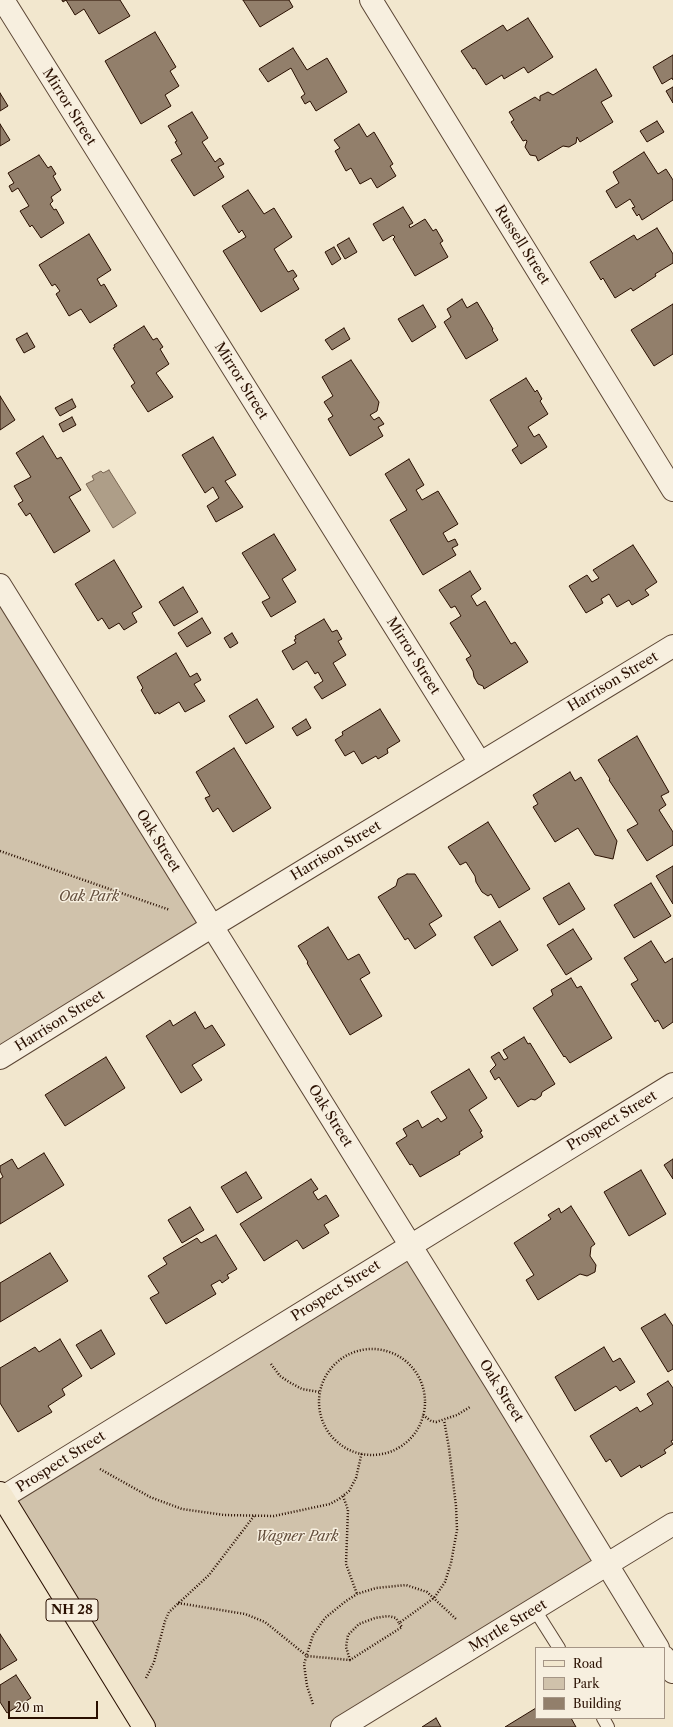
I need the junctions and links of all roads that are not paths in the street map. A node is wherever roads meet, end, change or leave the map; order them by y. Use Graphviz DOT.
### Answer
graph roads {
  1 [pos="3,0"];
  2 [pos="371,0"];
  3 [pos="673,490"];
  4 [pos="0,585"];
  5 [pos="673,646"];
  6 [pos="480,763"];
  7 [pos="211,927"];
  8 [pos="0,1058"];
  9 [pos="673,1084"];
  10 [pos="410,1245"];
  11 [pos="1,1496"];
  12 [pos="673,1524"];
  13 [pos="608,1565"];
  14 [pos="535,1610"];
  15 [pos="558,1647"];
  16 [pos="657,1647"];
  17 [pos="665,1659"];
  18 [pos="673,1672"];
  19 [pos="144,1727"];
  20 [pos="342,1727"];
  1 -- 6 [label="street, Mirror Street"];
  2 -- 3 [label="street, Russell Street"];
  4 -- 7 [label="street, Oak Street"];
  5 -- 6 [label="street, Harrison Street"];
  6 -- 7 [label="street, Harrison Street"];
  7 -- 8 [label="street, Harrison Street"];
  7 -- 10 [label="street, Oak Street"];
  9 -- 10 [label="street, Prospect Street"];
  10 -- 11 [label="street, Prospect Street"];
  10 -- 13 [label="street, Oak Street"];
  11 -- 19 [label="main road, NH 28"];
  12 -- 13 [label="street, Myrtle Street"];
  13 -- 14 [label="street, Myrtle Street"];
  13 -- 16 [label="street, Oak Street"];
  14 -- 15 [label="lane"];
  14 -- 20 [label="street, Myrtle Street"];
  17 -- 18 [label="street"];
}
